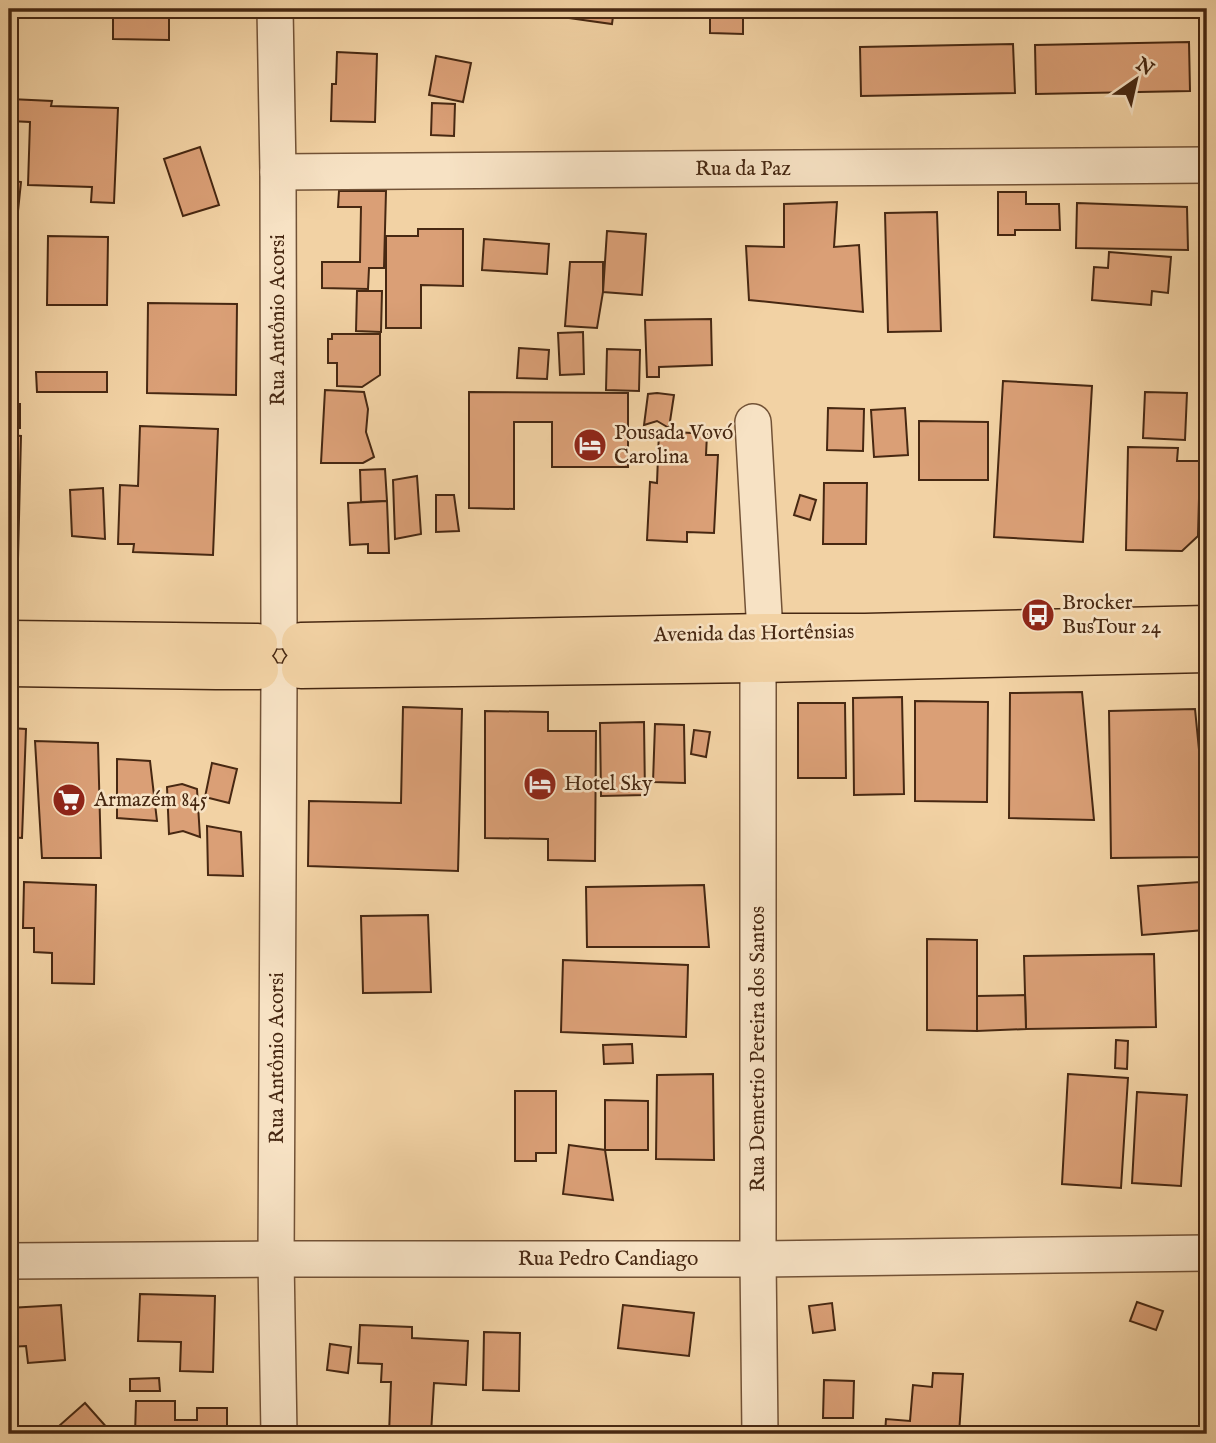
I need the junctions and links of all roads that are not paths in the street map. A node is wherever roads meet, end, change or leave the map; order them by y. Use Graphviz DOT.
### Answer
graph roads {
  1 [pos="275,9"];
  2 [pos="1207,165"];
  3 [pos="278,172"];
  4 [pos="753,422"];
  5 [pos="1207,625"];
  6 [pos="9,640"];
  7 [pos="761,648"];
  8 [pos="1207,653"];
  9 [pos="279,656"];
  10 [pos="9,667"];
  11 [pos="1207,1253"];
  12 [pos="276,1259"];
  13 [pos="758,1259"];
  14 [pos="9,1261"];
  15 [pos="279,1434"];
  16 [pos="760,1434"];
  1 -- 3 [label="street, Rua Antônio Acorsi"];
  2 -- 3 [label="street, Rua da Paz"];
  3 -- 9 [label="street, Rua Antônio Acorsi"];
  4 -- 7 [label="street, Rua Demetrio Pereira dos Santos"];
  5 -- 7 [label="main road, Avenida das Hortênsias"];
  6 -- 9 [label="main road, Avenida das Hortênsias"];
  7 -- 8 [label="main road, Avenida das Hortênsias"];
  7 -- 9 [label="main road, Avenida das Hortênsias"];
  7 -- 13 [label="street, Rua Demetrio Pereira dos Santos"];
  9 -- 10 [label="main road, Avenida das Hortênsias"];
  9 -- 12 [label="street, Rua Antônio Acorsi"];
  11 -- 13 [label="street, Rua Pedro Candiago"];
  12 -- 13 [label="street, Rua Pedro Candiago"];
  12 -- 14 [label="street, Rua Pedro Candiago"];
  12 -- 15 [label="street, Rua Antônio Acorsi"];
  13 -- 16 [label="street, Rua Demetrio Pereira dos Santos"];
}
